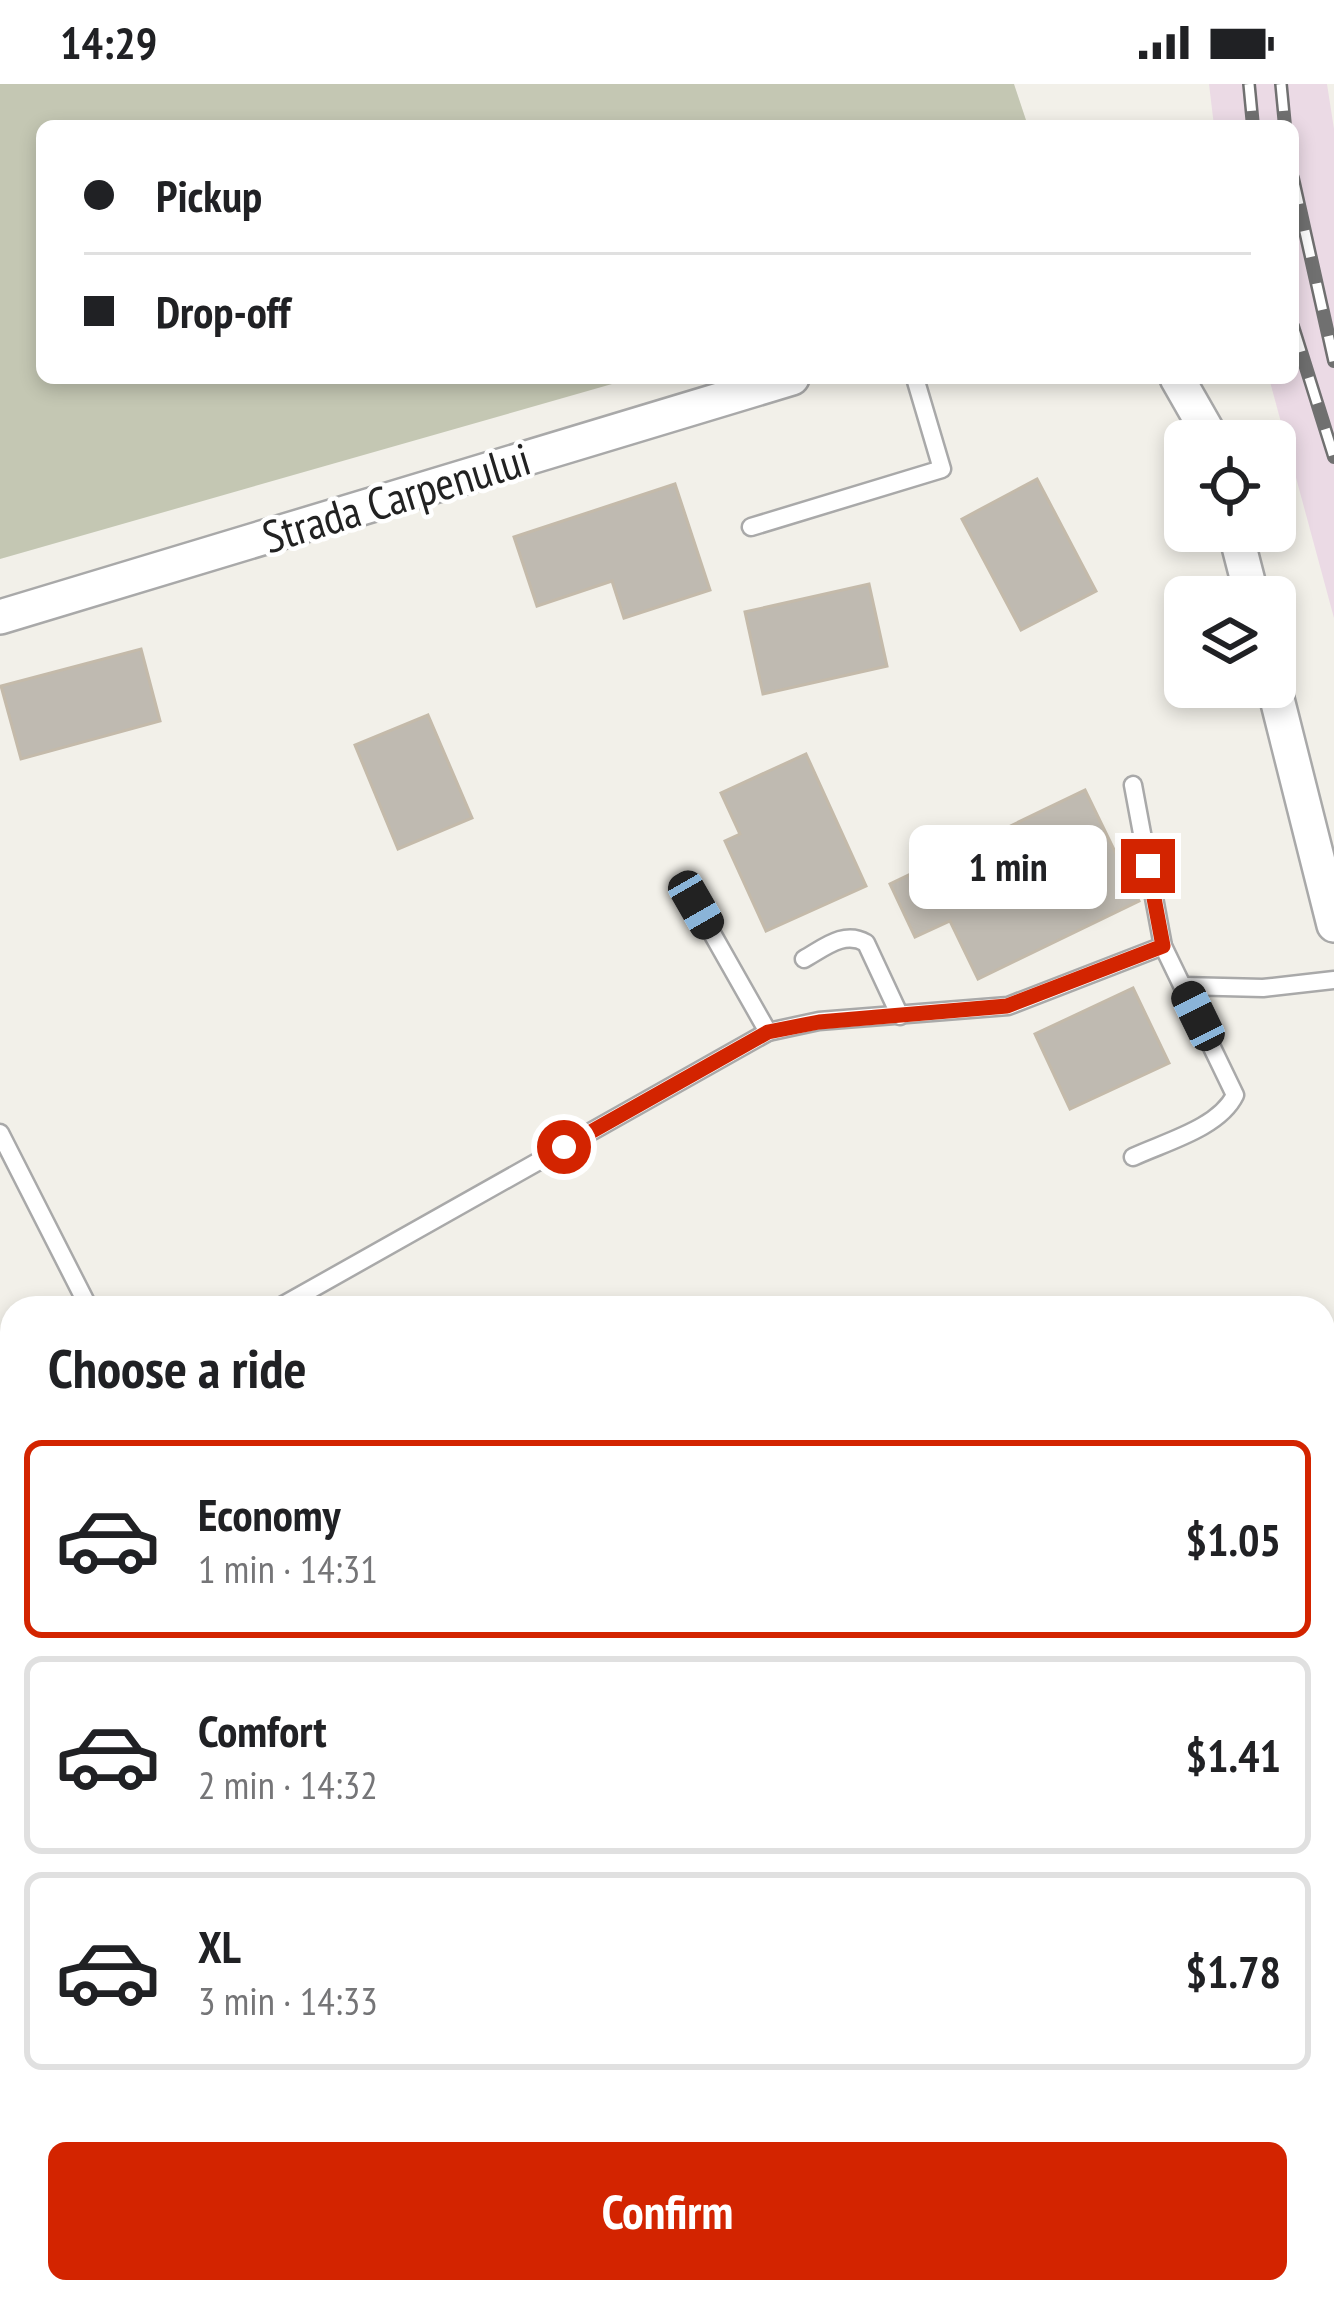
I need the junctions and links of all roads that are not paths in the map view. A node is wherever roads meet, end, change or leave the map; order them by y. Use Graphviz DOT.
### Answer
graph roads {
  1 [pos="772,384"];
  2 [pos="917,384"];
  3 [pos="1180,384"];
  4 [pos="1201,420"];
  5 [pos="751,527"];
  6 [pos="0,617"];
  7 [pos="1279,708"];
  8 [pos="1133,785"];
  9 [pos="696,905"];
  10 [pos="1334,925"];
  11 [pos="1163,946"];
  12 [pos="804,959"];
  13 [pos="1334,980"];
  14 [pos="1183,986"];
  15 [pos="900,1016"];
  16 [pos="768,1032"];
  17 [pos="0,1133"];
  18 [pos="1133,1157"];
  19 [pos="83,1296"];
  20 [pos="299,1296"];
  1 -- 6 [label="street, Strada Carpenului"];
  2 -- 5 [label="lane"];
  3 -- 4 [label="street"];
  7 -- 10 [label="street"];
  8 -- 11 [label="lane"];
  9 -- 16 [label="lane"];
  11 -- 14 [label="lane"];
  11 -- 15 [label="lane"];
  12 -- 15 [label="lane"];
  13 -- 14 [label="lane"];
  14 -- 18 [label="lane"];
  15 -- 16 [label="lane"];
  16 -- 20 [label="lane"];
  17 -- 19 [label="lane"];
}
